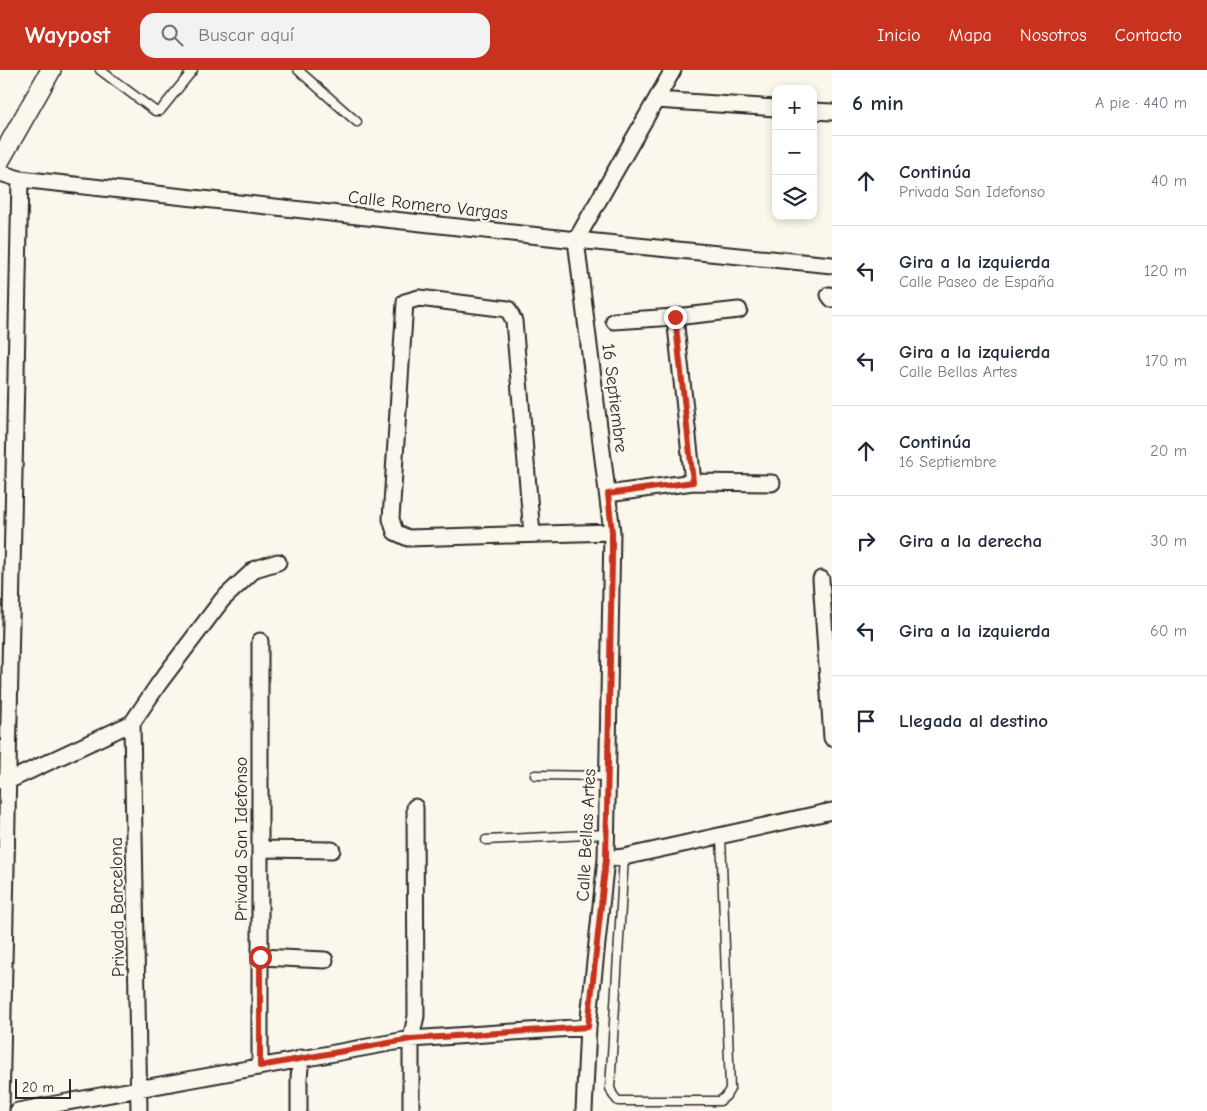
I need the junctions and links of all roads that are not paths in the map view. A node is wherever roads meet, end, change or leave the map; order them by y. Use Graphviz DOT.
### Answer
graph roads {
  1 [pos="51,70"];
  2 [pos="100,70"];
  3 [pos="193,70"];
  4 [pos="298,70"];
  5 [pos="674,70"];
  6 [pos="656,100"];
  7 [pos="772,108"];
  8 [pos="817,111"];
  9 [pos="832,112"];
  10 [pos="356,122"];
  11 [pos="0,160"];
  12 [pos="0,173"];
  13 [pos="20,179"];
  14 [pos="576,240"];
  15 [pos="832,266"];
  16 [pos="739,310"];
  17 [pos="675,317"];
  18 [pos="614,321"];
  19 [pos="693,482"];
  20 [pos="772,483"];
  21 [pos="608,494"];
  22 [pos="612,532"];
  23 [pos="532,534"];
  24 [pos="612,561"];
  25 [pos="278,562"];
  26 [pos="821,579"];
  27 [pos="260,641"];
  28 [pos="132,723"];
  29 [pos="832,738"];
  30 [pos="535,775"];
  31 [pos="609,776"];
  32 [pos="4,781"];
  33 [pos="415,807"];
  34 [pos="832,811"];
  35 [pos="607,834"];
  36 [pos="721,835"];
  37 [pos="486,840"];
  38 [pos="260,849"];
  39 [pos="332,850"];
  40 [pos="624,857"];
  41 [pos="606,859"];
  42 [pos="260,957"];
  43 [pos="324,960"];
  44 [pos="588,1027"];
  45 [pos="411,1039"];
  46 [pos="301,1058"];
  47 [pos="260,1066"];
  48 [pos="139,1090"];
  49 [pos="0,1111"];
  50 [pos="18,1111"];
  51 [pos="139,1111"];
  52 [pos="299,1111"];
  53 [pos="411,1111"];
  54 [pos="584,1111"];
  1 -- 11 [label="street"];
  2 -- 3 [label="lane"];
  4 -- 10 [label="lane"];
  5 -- 6 [label="street"];
  6 -- 7 [label="street"];
  6 -- 14 [label="street"];
  8 -- 9 [label="street"];
  12 -- 13 [label="street, Calle Romero Vargas"];
  13 -- 14 [label="street, Calle Romero Vargas"];
  13 -- 32 [label="street"];
  14 -- 15 [label="street, Calle Romero Vargas"];
  14 -- 21 [label="street, 16 Septiembre"];
  16 -- 17 [label="street"];
  17 -- 18 [label="street"];
  17 -- 19 [label="street"];
  19 -- 20 [label="street"];
  19 -- 21 [label="street"];
  21 -- 22 [label="street, 16 Septiembre"];
  22 -- 23 [label="street"];
  22 -- 24 [label="street, 16 Septiembre"];
  23 -- 23 [label="street"];
  24 -- 31 [label="street, Calle Bellas Artes"];
  25 -- 28 [label="street"];
  26 -- 29 [label="street"];
  27 -- 38 [label="street, Privada San Idefonso"];
  28 -- 32 [label="street"];
  28 -- 48 [label="street, Privada Barcelona"];
  30 -- 31 [label="lane"];
  31 -- 35 [label="street, Calle Bellas Artes"];
  32 -- 49 [label="street"];
  33 -- 45 [label="street"];
  34 -- 36 [label="street"];
  35 -- 37 [label="lane"];
  35 -- 41 [label="street, Calle Bellas Artes"];
  36 -- 40 [label="street"];
  36 -- 40 [label="lane"];
  38 -- 39 [label="street"];
  38 -- 42 [label="street, Privada San Idefonso"];
  40 -- 41 [label="street"];
  41 -- 44 [label="street, Calle Bellas Artes"];
  42 -- 43 [label="street"];
  42 -- 47 [label="street, Privada San Idefonso"];
  44 -- 45 [label="street"];
  44 -- 54 [label="street, Calle Bellas Artes"];
  45 -- 46 [label="street"];
  45 -- 53 [label="street"];
  46 -- 47 [label="street"];
  46 -- 52 [label="street"];
  47 -- 48 [label="street"];
  48 -- 50 [label="street"];
  48 -- 51 [label="street, Privada Barcelona"];
}
